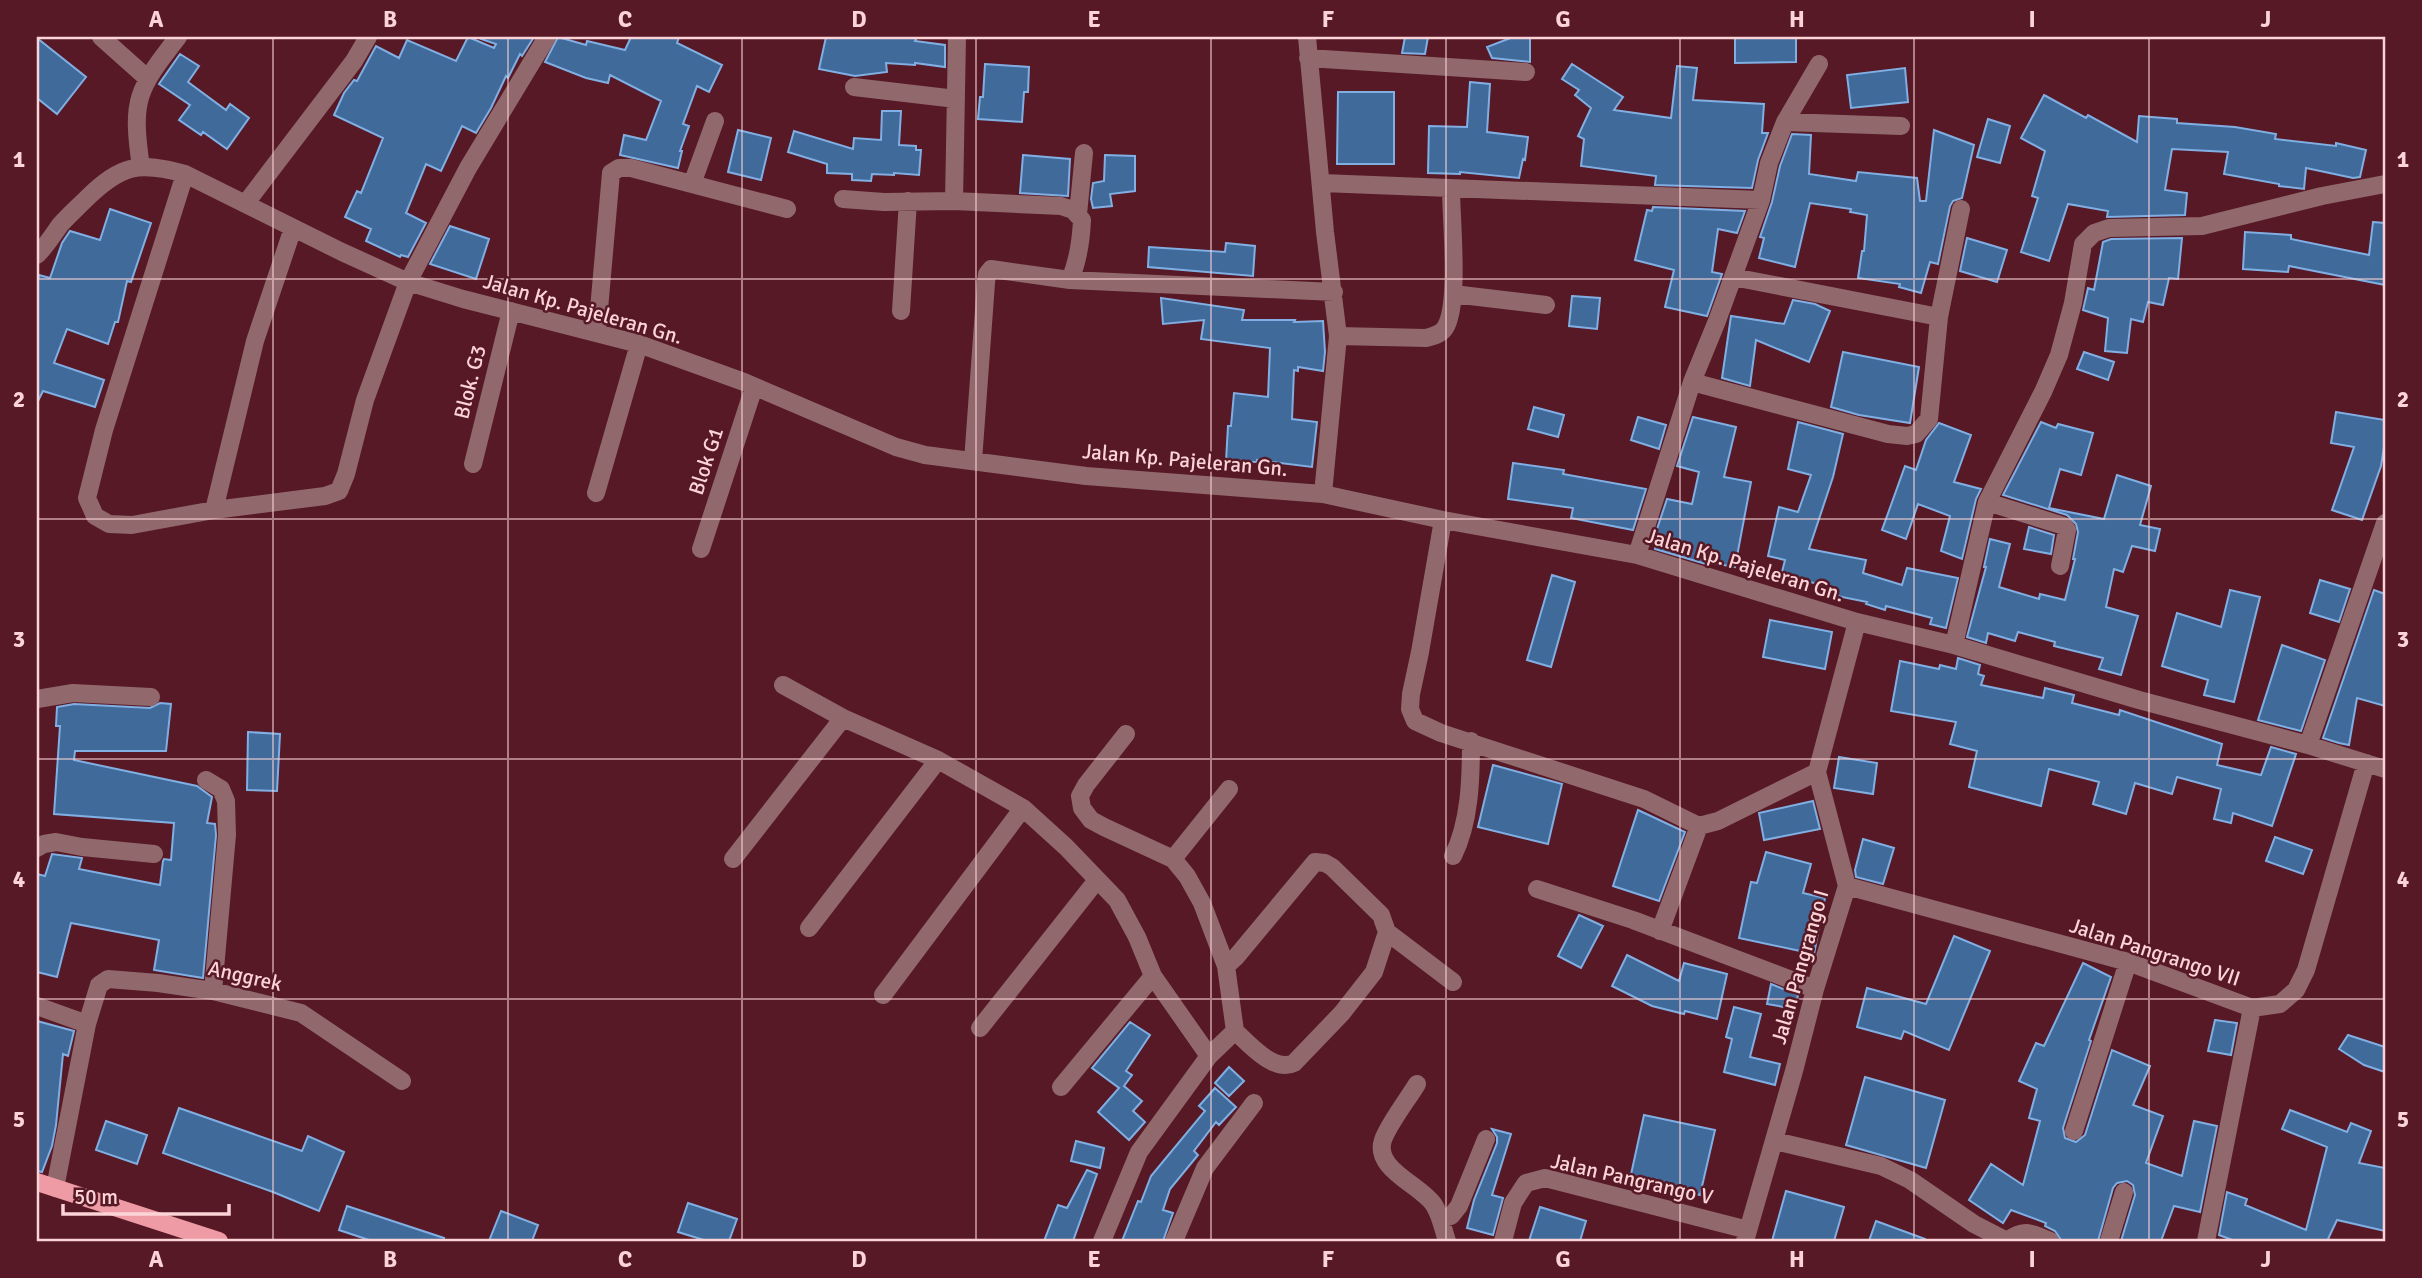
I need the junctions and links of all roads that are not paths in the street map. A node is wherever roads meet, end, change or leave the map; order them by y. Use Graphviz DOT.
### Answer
graph roads {
  1 [pos="101,37"];
  2 [pos="178,37"];
  3 [pos="368,37"];
  4 [pos="547,37"];
  5 [pos="957,37"];
  6 [pos="1307,37"];
  7 [pos="1308,58"];
  8 [pos="1819,64"];
  9 [pos="1526,72"];
  10 [pos="147,78"];
  11 [pos="854,87"];
  12 [pos="956,99"];
  13 [pos="716,121"];
  14 [pos="1785,122"];
  15 [pos="1901,126"];
  16 [pos="1084,153"];
  17 [pos="141,167"];
  18 [pos="185,174"];
  19 [pos="1322,183"];
  20 [pos="692,184"];
  21 [pos="2385,184"];
  22 [pos="1451,189"];
  23 [pos="843,199"];
  24 [pos="1761,200"];
  25 [pos="908,201"];
  26 [pos="954,201"];
  27 [pos="246,203"];
  28 [pos="1961,208"];
  29 [pos="787,209"];
  30 [pos="1077,214"];
  31 [pos="293,228"];
  32 [pos="37,255"];
  33 [pos="1733,277"];
  34 [pos="1070,280"];
  35 [pos="408,282"];
  36 [pos="1334,292"];
  37 [pos="1453,294"];
  38 [pos="1546,305"];
  39 [pos="511,311"];
  40 [pos="901,311"];
  41 [pos="1939,317"];
  42 [pos="597,332"];
  43 [pos="1338,336"];
  44 [pos="639,344"];
  45 [pos="1692,382"];
  46 [pos="754,387"];
  47 [pos="973,461"];
  48 [pos="473,464"];
  49 [pos="596,493"];
  50 [pos="1323,494"];
  51 [pos="1987,502"];
  52 [pos="214,510"];
  53 [pos="1443,520"];
  54 [pos="2385,523"];
  55 [pos="701,549"];
  56 [pos="1637,555"];
  57 [pos="2060,566"];
  58 [pos="1857,622"];
  59 [pos="1954,645"];
  60 [pos="783,685"];
  61 [pos="151,697"];
  62 [pos="37,699"];
  63 [pos="843,718"];
  64 [pos="1126,734"];
  65 [pos="1471,741"];
  66 [pos="2308,745"];
  67 [pos="938,760"];
  68 [pos="2367,763"];
  69 [pos="2385,769"];
  70 [pos="1817,772"];
  71 [pos="206,780"];
  72 [pos="1229,789"];
  73 [pos="1023,808"];
  74 [pos="1699,827"];
  75 [pos="37,848"];
  76 [pos="154,854"];
  77 [pos="1453,856"];
  78 [pos="733,859"];
  79 [pos="1172,859"];
  80 [pos="1097,880"];
  81 [pos="1847,886"];
  82 [pos="1538,889"];
  83 [pos="809,928"];
  84 [pos="1660,931"];
  85 [pos="1387,932"];
  86 [pos="2128,962"];
  87 [pos="1226,966"];
  88 [pos="1153,976"];
  89 [pos="1453,982"];
  90 [pos="1815,989"];
  91 [pos="213,991"];
  92 [pos="883,995"];
  93 [pos="37,1006"];
  94 [pos="2252,1008"];
  95 [pos="87,1024"];
  96 [pos="980,1028"];
  97 [pos="1235,1031"];
  98 [pos="1209,1056"];
  99 [pos="402,1081"];
  100 [pos="1417,1084"];
  101 [pos="1061,1087"];
  102 [pos="1254,1102"];
  103 [pos="2074,1131"];
  104 [pos="1486,1139"];
  105 [pos="1775,1141"];
  106 [pos="37,1182"];
  107 [pos="55,1188"];
  108 [pos="2124,1192"];
  109 [pos="1441,1219"];
  110 [pos="1746,1235"];
  111 [pos="219,1241"];
  112 [pos="1102,1241"];
  113 [pos="1174,1241"];
  114 [pos="1447,1241"];
  115 [pos="1503,1241"];
  116 [pos="2007,1241"];
  117 [pos="2050,1241"];
  118 [pos="2109,1241"];
  119 [pos="2206,1241"];
  1 -- 10 [label="street"];
  2 -- 10 [label="street"];
  3 -- 27 [label="street"];
  4 -- 35 [label="street"];
  5 -- 12 [label="street"];
  6 -- 7 [label="street"];
  7 -- 9 [label="street"];
  7 -- 19 [label="street"];
  8 -- 14 [label="street"];
  10 -- 17 [label="street"];
  11 -- 12 [label="street"];
  12 -- 26 [label="street"];
  13 -- 20 [label="street"];
  14 -- 15 [label="street"];
  14 -- 24 [label="street"];
  16 -- 30 [label="street"];
  17 -- 18 [label="street, Jalan Kp. Pajeleran Gn."];
  17 -- 32 [label="street, Jalan Kp. Pajeleran Gn."];
  18 -- 27 [label="street, Jalan Kp. Pajeleran Gn."];
  18 -- 52 [label="street"];
  19 -- 22 [label="street"];
  19 -- 36 [label="street"];
  20 -- 29 [label="street"];
  20 -- 42 [label="street"];
  21 -- 51 [label="street"];
  22 -- 24 [label="street"];
  22 -- 37 [label="street"];
  23 -- 25 [label="street"];
  24 -- 33 [label="street"];
  25 -- 26 [label="street"];
  25 -- 40 [label="street"];
  26 -- 30 [label="street"];
  27 -- 31 [label="street, Jalan Kp. Pajeleran Gn."];
  28 -- 41 [label="street"];
  30 -- 34 [label="street"];
  31 -- 35 [label="street, Jalan Kp. Pajeleran Gn."];
  31 -- 52 [label="street"];
  33 -- 41 [label="street"];
  33 -- 45 [label="street"];
  34 -- 36 [label="street"];
  34 -- 47 [label="street"];
  35 -- 39 [label="street, Jalan Kp. Pajeleran Gn."];
  35 -- 52 [label="street"];
  36 -- 43 [label="street"];
  37 -- 38 [label="street"];
  37 -- 43 [label="street"];
  39 -- 42 [label="street, Jalan Kp. Pajeleran Gn."];
  39 -- 48 [label="street, Blok. G3"];
  41 -- 45 [label="street"];
  42 -- 44 [label="street, Jalan Kp. Pajeleran Gn."];
  43 -- 50 [label="street"];
  44 -- 46 [label="street, Jalan Kp. Pajeleran Gn."];
  44 -- 49 [label="street"];
  45 -- 56 [label="street"];
  46 -- 47 [label="street, Jalan Kp. Pajeleran Gn."];
  46 -- 55 [label="street, Blok G1"];
  47 -- 50 [label="street, Jalan Kp. Pajeleran Gn."];
  50 -- 53 [label="street, Jalan Kp. Pajeleran Gn."];
  51 -- 57 [label="street"];
  51 -- 59 [label="street"];
  53 -- 56 [label="street, Jalan Kp. Pajeleran Gn."];
  53 -- 65 [label="street"];
  54 -- 66 [label="street"];
  56 -- 58 [label="street, Jalan Kp. Pajeleran Gn."];
  58 -- 59 [label="street, Jalan Kp. Pajeleran Gn."];
  58 -- 70 [label="street, Jalan Pangrango I"];
  59 -- 66 [label="street, Jalan Kp. Pajeleran Gn."];
  60 -- 63 [label="street"];
  61 -- 62 [label="street"];
  63 -- 67 [label="street"];
  63 -- 78 [label="street"];
  64 -- 79 [label="street"];
  65 -- 74 [label="street"];
  65 -- 77 [label="street"];
  66 -- 68 [label="street, Jalan Kp. Pajeleran Gn."];
  67 -- 73 [label="street"];
  67 -- 83 [label="street"];
  68 -- 69 [label="street, Jalan Kp. Pajeleran Gn."];
  68 -- 94 [label="street, Jalan Pangrango VII"];
  70 -- 74 [label="street"];
  70 -- 81 [label="street, Jalan Pangrango I"];
  71 -- 91 [label="street"];
  72 -- 79 [label="street"];
  73 -- 80 [label="street"];
  73 -- 92 [label="street"];
  74 -- 84 [label="street"];
  75 -- 76 [label="street"];
  79 -- 87 [label="street"];
  80 -- 88 [label="street"];
  80 -- 96 [label="street"];
  81 -- 86 [label="street, Jalan Pangrango VII"];
  81 -- 90 [label="street, Jalan Pangrango I"];
  82 -- 84 [label="street"];
  84 -- 90 [label="street"];
  85 -- 87 [label="street"];
  85 -- 89 [label="street"];
  85 -- 97 [label="street"];
  86 -- 94 [label="street, Jalan Pangrango VII"];
  86 -- 103 [label="street"];
  87 -- 97 [label="street"];
  88 -- 98 [label="street"];
  88 -- 101 [label="street"];
  90 -- 105 [label="street, Jalan Pangrango I"];
  91 -- 95 [label="street, Anggrek"];
  91 -- 99 [label="street, Anggrek"];
  93 -- 95 [label="street"];
  94 -- 119 [label="street"];
  95 -- 107 [label="street, Anggrek"];
  97 -- 98 [label="street"];
  98 -- 112 [label="street"];
  100 -- 109 [label="street"];
  102 -- 113 [label="street"];
  104 -- 109 [label="street"];
  105 -- 110 [label="street, Jalan Pangrango I"];
  105 -- 116 [label="street"];
  106 -- 107 [label="main road"];
  107 -- 111 [label="main road"];
  108 -- 118 [label="street"];
  109 -- 114 [label="street"];
  110 -- 115 [label="street, Jalan Pangrango V"];
  116 -- 117 [label="street"];
}
